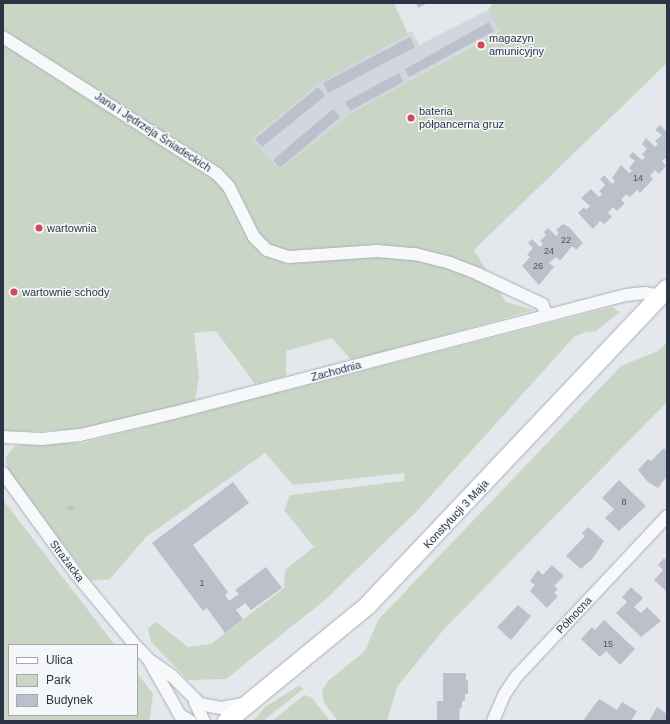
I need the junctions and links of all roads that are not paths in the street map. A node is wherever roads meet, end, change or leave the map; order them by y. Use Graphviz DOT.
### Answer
graph roads {
  1 [pos="3,37"];
  2 [pos="665,294"];
  3 [pos="547,315"];
  4 [pos="3,437"];
  5 [pos="3,473"];
  6 [pos="667,516"];
  7 [pos="134,644"];
  8 [pos="138,648"];
  9 [pos="148,659"];
  10 [pos="195,702"];
  11 [pos="251,702"];
  12 [pos="183,719"];
  13 [pos="204,721"];
  14 [pos="227,721"];
  15 [pos="246,721"];
  16 [pos="494,721"];
  1 -- 3 [label="street, Jana i Jędrzeja Śniadeckich"];
  2 -- 3 [label="street, Zachodnia"];
  2 -- 11 [label="street, Konstytucji 3 Maja"];
  3 -- 4 [label="street, Zachodnia"];
  5 -- 7 [label="street, Strażacka"];
  6 -- 16 [label="street, Północna"];
  8 -- 9 [label="street, Strażacka"];
  9 -- 10 [label="street, Strażacka"];
  9 -- 12 [label="street, Strażacka"];
  10 -- 11 [label="street"];
  10 -- 13 [label="street, Strażacka"];
  11 -- 14 [label="street, Konstytucji 3 Maja"];
  11 -- 15 [label="street"];
}
